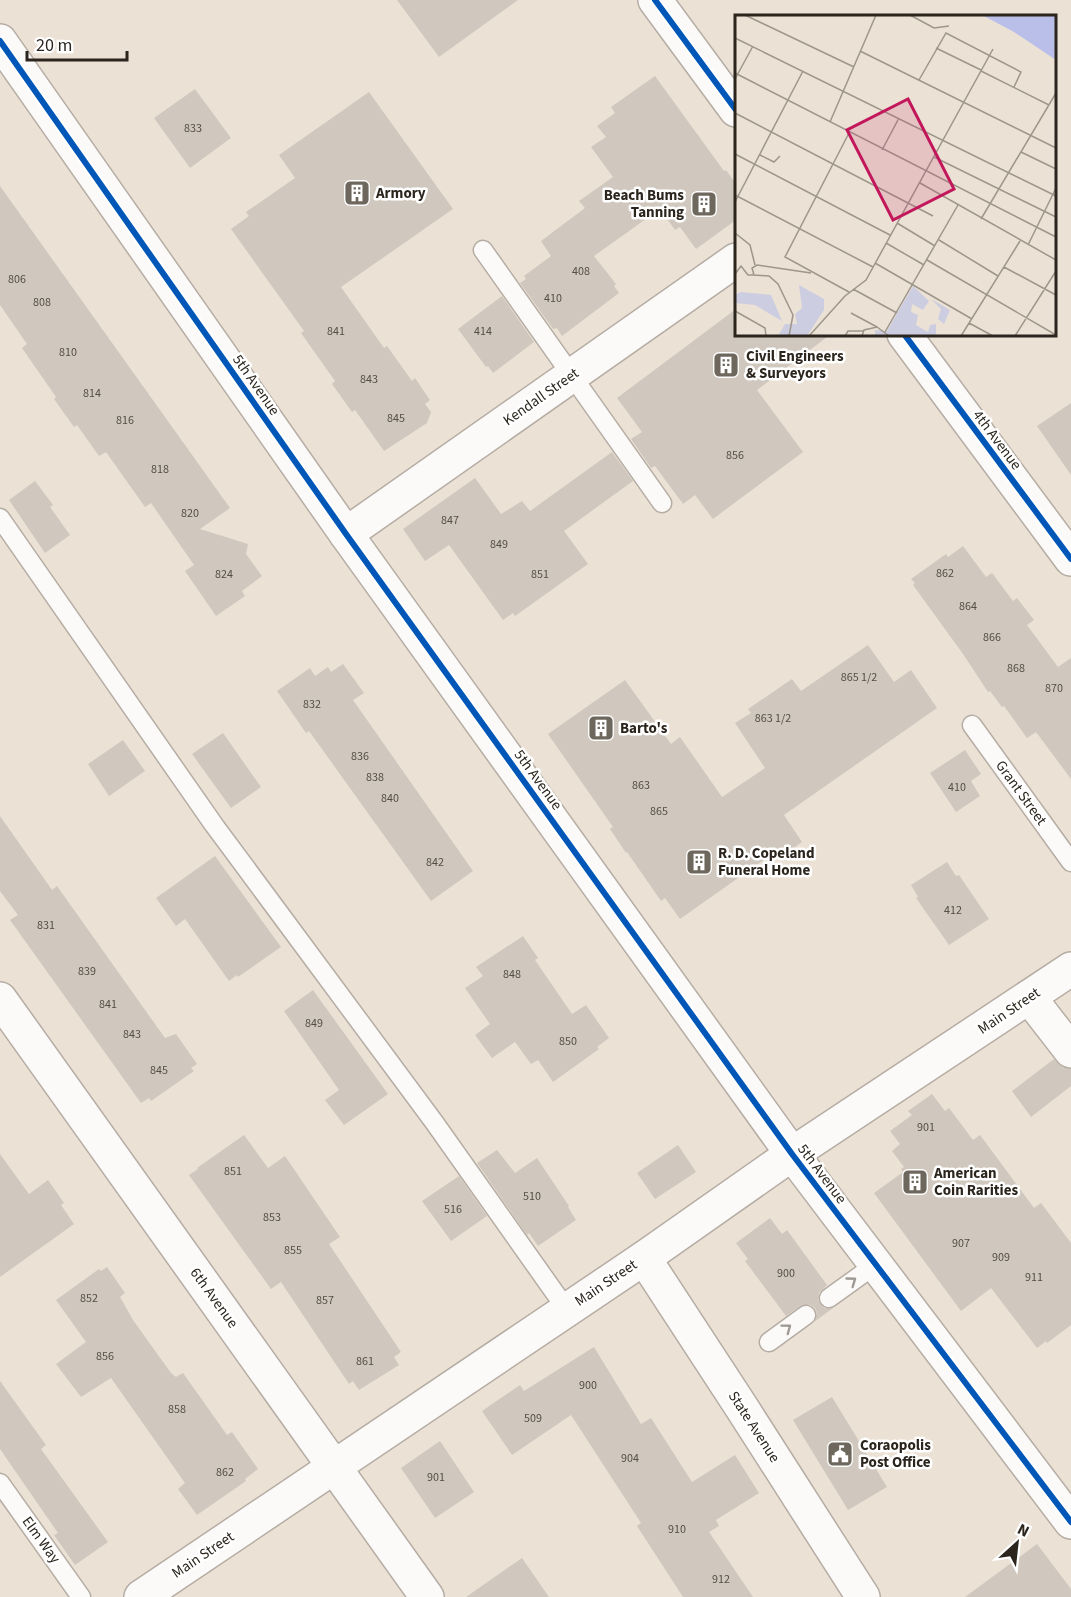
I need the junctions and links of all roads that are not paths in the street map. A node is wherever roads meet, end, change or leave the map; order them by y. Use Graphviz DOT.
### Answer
graph roads {
  1 [pos="655,0"];
  2 [pos="4,56"];
  3 [pos="735,109"];
  4 [pos="483,250"];
  5 [pos="735,261"];
  6 [pos="905,336"];
  7 [pos="571,376"];
  8 [pos="662,503"];
  9 [pos="0,518"];
  10 [pos="346,534"];
  11 [pos="1071,559"];
  12 [pos="972,725"];
  13 [pos="1071,862"];
  14 [pos="1071,969"];
  15 [pos="1029,998"];
  16 [pos="0,999"];
  17 [pos="1071,1051"];
  18 [pos="792,1154"];
  19 [pos="644,1258"];
  20 [pos="875,1265"];
  21 [pos="829,1298"];
  22 [pos="567,1310"];
  23 [pos="806,1315"];
  24 [pos="769,1342"];
  25 [pos="334,1466"];
  26 [pos="0,1484"];
  27 [pos="1071,1522"];
  28 [pos="81,1597"];
  29 [pos="141,1597"];
  30 [pos="427,1597"];
  31 [pos="863,1597"];
  1 -- 3 [label="street"];
  2 -- 10 [label="street, 5th Avenue"];
  4 -- 7 [label="lane"];
  5 -- 7 [label="street, Kendall Street"];
  6 -- 11 [label="street, 4th Avenue"];
  7 -- 8 [label="lane"];
  7 -- 10 [label="street, Kendall Street"];
  9 -- 22 [label="lane"];
  10 -- 18 [label="street, 5th Avenue"];
  12 -- 13 [label="lane, Grant Street"];
  14 -- 15 [label="street, Main Street"];
  15 -- 17 [label="street"];
  15 -- 18 [label="street, Main Street"];
  16 -- 25 [label="street, 6th Avenue"];
  18 -- 19 [label="street, Main Street"];
  18 -- 20 [label="street, 5th Avenue"];
  19 -- 22 [label="street, Main Street"];
  19 -- 31 [label="street, State Avenue"];
  21 -- 20 [label="lane, one-way"];
  20 -- 27 [label="street, 5th Avenue"];
  22 -- 25 [label="street, Main Street"];
  24 -- 23 [label="lane, one-way"];
  25 -- 29 [label="street, Main Street"];
  25 -- 30 [label="street, 6th Avenue"];
  26 -- 28 [label="lane, Elm Way"];
}
